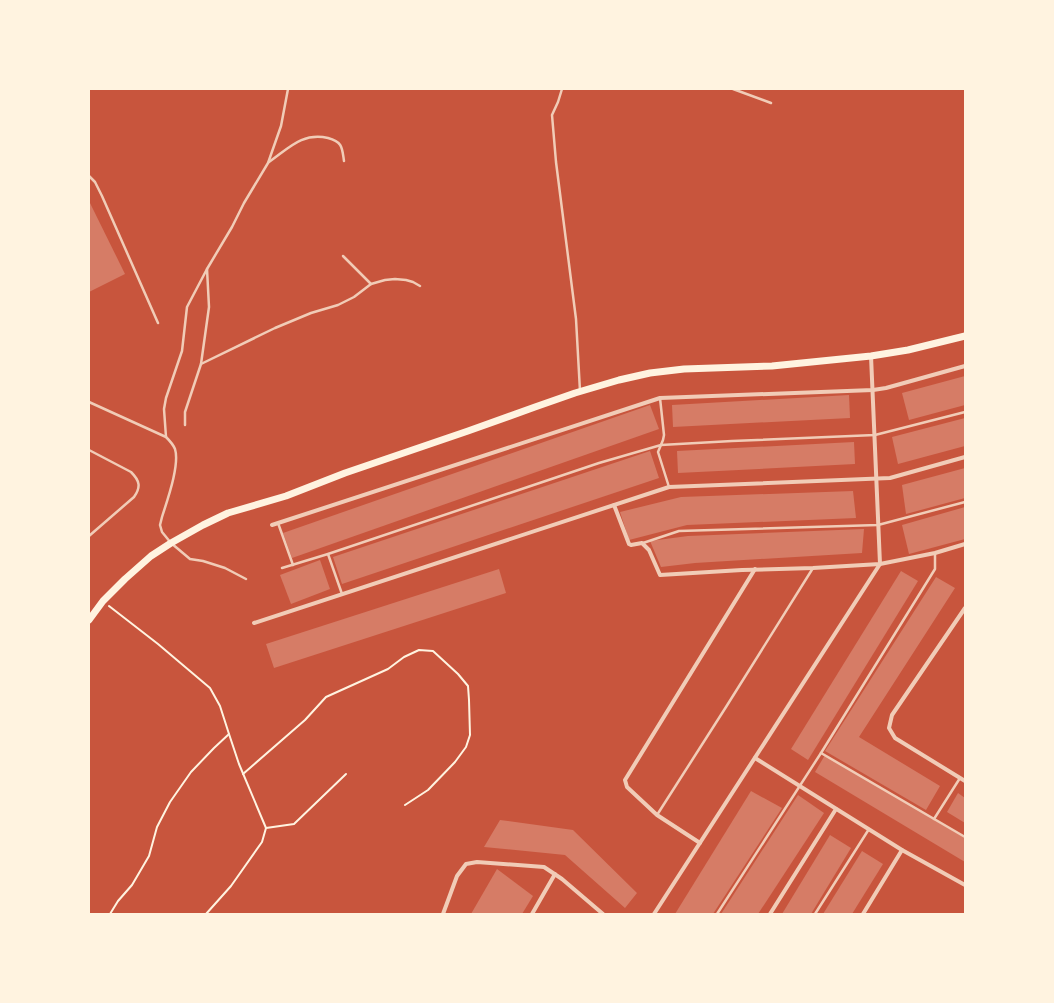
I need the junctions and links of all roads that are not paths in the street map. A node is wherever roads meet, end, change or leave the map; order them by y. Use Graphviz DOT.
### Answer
graph roads {
  1 [pos="288,89"];
  2 [pos="562,89"];
  3 [pos="733,89"];
  4 [pos="771,103"];
  5 [pos="344,161"];
  6 [pos="268,163"];
  7 [pos="89,176"];
  8 [pos="343,256"];
  9 [pos="207,268"];
  10 [pos="371,284"];
  11 [pos="420,286"];
  12 [pos="158,322"];
  13 [pos="965,336"];
  14 [pos="871,356"];
  15 [pos="201,364"];
  16 [pos="965,366"];
  17 [pos="873,390"];
  18 [pos="580,392"];
  19 [pos="660,398"];
  20 [pos="89,402"];
  21 [pos="965,412"];
  22 [pos="184,425"];
  23 [pos="875,435"];
  24 [pos="166,437"];
  25 [pos="661,445"];
  26 [pos="89,450"];
  27 [pos="965,457"];
  28 [pos="876,479"];
  29 [pos="669,487"];
  30 [pos="965,502"];
  31 [pos="614,505"];
  32 [pos="278,523"];
  33 [pos="272,525"];
  34 [pos="878,525"];
  35 [pos="89,536"];
  36 [pos="171,542"];
  37 [pos="642,543"];
  38 [pos="965,544"];
  39 [pos="935,553"];
  40 [pos="328,554"];
  41 [pos="880,564"];
  42 [pos="293,565"];
  43 [pos="282,568"];
  44 [pos="813,568"];
  45 [pos="755,570"];
  46 [pos="246,579"];
  47 [pos="342,594"];
  48 [pos="965,608"];
  49 [pos="89,620"];
  50 [pos="254,623"];
  51 [pos="821,753"];
  52 [pos="755,758"];
  53 [pos="960,777"];
  54 [pos="965,781"];
  55 [pos="800,786"];
  56 [pos="836,809"];
  57 [pos="657,814"];
  58 [pos="934,819"];
  59 [pos="869,829"];
  60 [pos="965,837"];
  61 [pos="700,843"];
  62 [pos="902,850"];
  63 [pos="555,874"];
  64 [pos="965,885"];
  65 [pos="443,914"];
  66 [pos="532,914"];
  67 [pos="603,914"];
  68 [pos="654,914"];
  69 [pos="717,914"];
  70 [pos="770,914"];
  71 [pos="815,914"];
  72 [pos="863,914"];
  1 -- 6 [label="lane"];
  2 -- 18 [label="lane"];
  3 -- 4 [label="lane"];
  5 -- 6 [label="lane"];
  6 -- 9 [label="lane"];
  7 -- 12 [label="lane"];
  8 -- 10 [label="lane"];
  9 -- 15 [label="lane"];
  9 -- 24 [label="lane"];
  10 -- 11 [label="lane"];
  10 -- 15 [label="lane"];
  13 -- 14 [label="main road"];
  14 -- 17 [label="street"];
  14 -- 18 [label="main road"];
  15 -- 22 [label="lane"];
  16 -- 17 [label="street"];
  17 -- 19 [label="street"];
  17 -- 23 [label="street"];
  18 -- 36 [label="main road"];
  19 -- 25 [label="lane"];
  19 -- 32 [label="street"];
  20 -- 24 [label="lane"];
  21 -- 23 [label="lane"];
  23 -- 25 [label="lane"];
  23 -- 28 [label="street"];
  24 -- 36 [label="lane"];
  25 -- 29 [label="lane"];
  25 -- 40 [label="lane"];
  26 -- 35 [label="lane"];
  27 -- 28 [label="street"];
  28 -- 29 [label="street"];
  28 -- 34 [label="street"];
  29 -- 31 [label="street"];
  30 -- 34 [label="lane"];
  31 -- 37 [label="street"];
  31 -- 47 [label="street"];
  32 -- 33 [label="street"];
  32 -- 42 [label="lane"];
  34 -- 37 [label="lane"];
  34 -- 41 [label="street"];
  36 -- 46 [label="lane"];
  36 -- 49 [label="main road"];
  37 -- 45 [label="street"];
  38 -- 39 [label="street"];
  39 -- 41 [label="street"];
  39 -- 51 [label="lane"];
  40 -- 42 [label="lane"];
  40 -- 47 [label="lane"];
  41 -- 44 [label="street"];
  41 -- 52 [label="street"];
  42 -- 43 [label="lane"];
  44 -- 45 [label="street"];
  44 -- 57 [label="lane"];
  45 -- 57 [label="street"];
  47 -- 50 [label="street"];
  48 -- 53 [label="street"];
  51 -- 55 [label="lane"];
  51 -- 58 [label="lane"];
  52 -- 55 [label="street"];
  52 -- 61 [label="street"];
  53 -- 54 [label="street"];
  53 -- 58 [label="lane"];
  55 -- 56 [label="street"];
  55 -- 69 [label="lane"];
  56 -- 59 [label="street"];
  56 -- 70 [label="street"];
  57 -- 61 [label="street"];
  58 -- 60 [label="lane"];
  59 -- 62 [label="street"];
  59 -- 71 [label="lane"];
  61 -- 68 [label="street"];
  62 -- 64 [label="street"];
  62 -- 72 [label="street"];
  63 -- 65 [label="street"];
  63 -- 66 [label="street"];
  63 -- 67 [label="street"];
}
